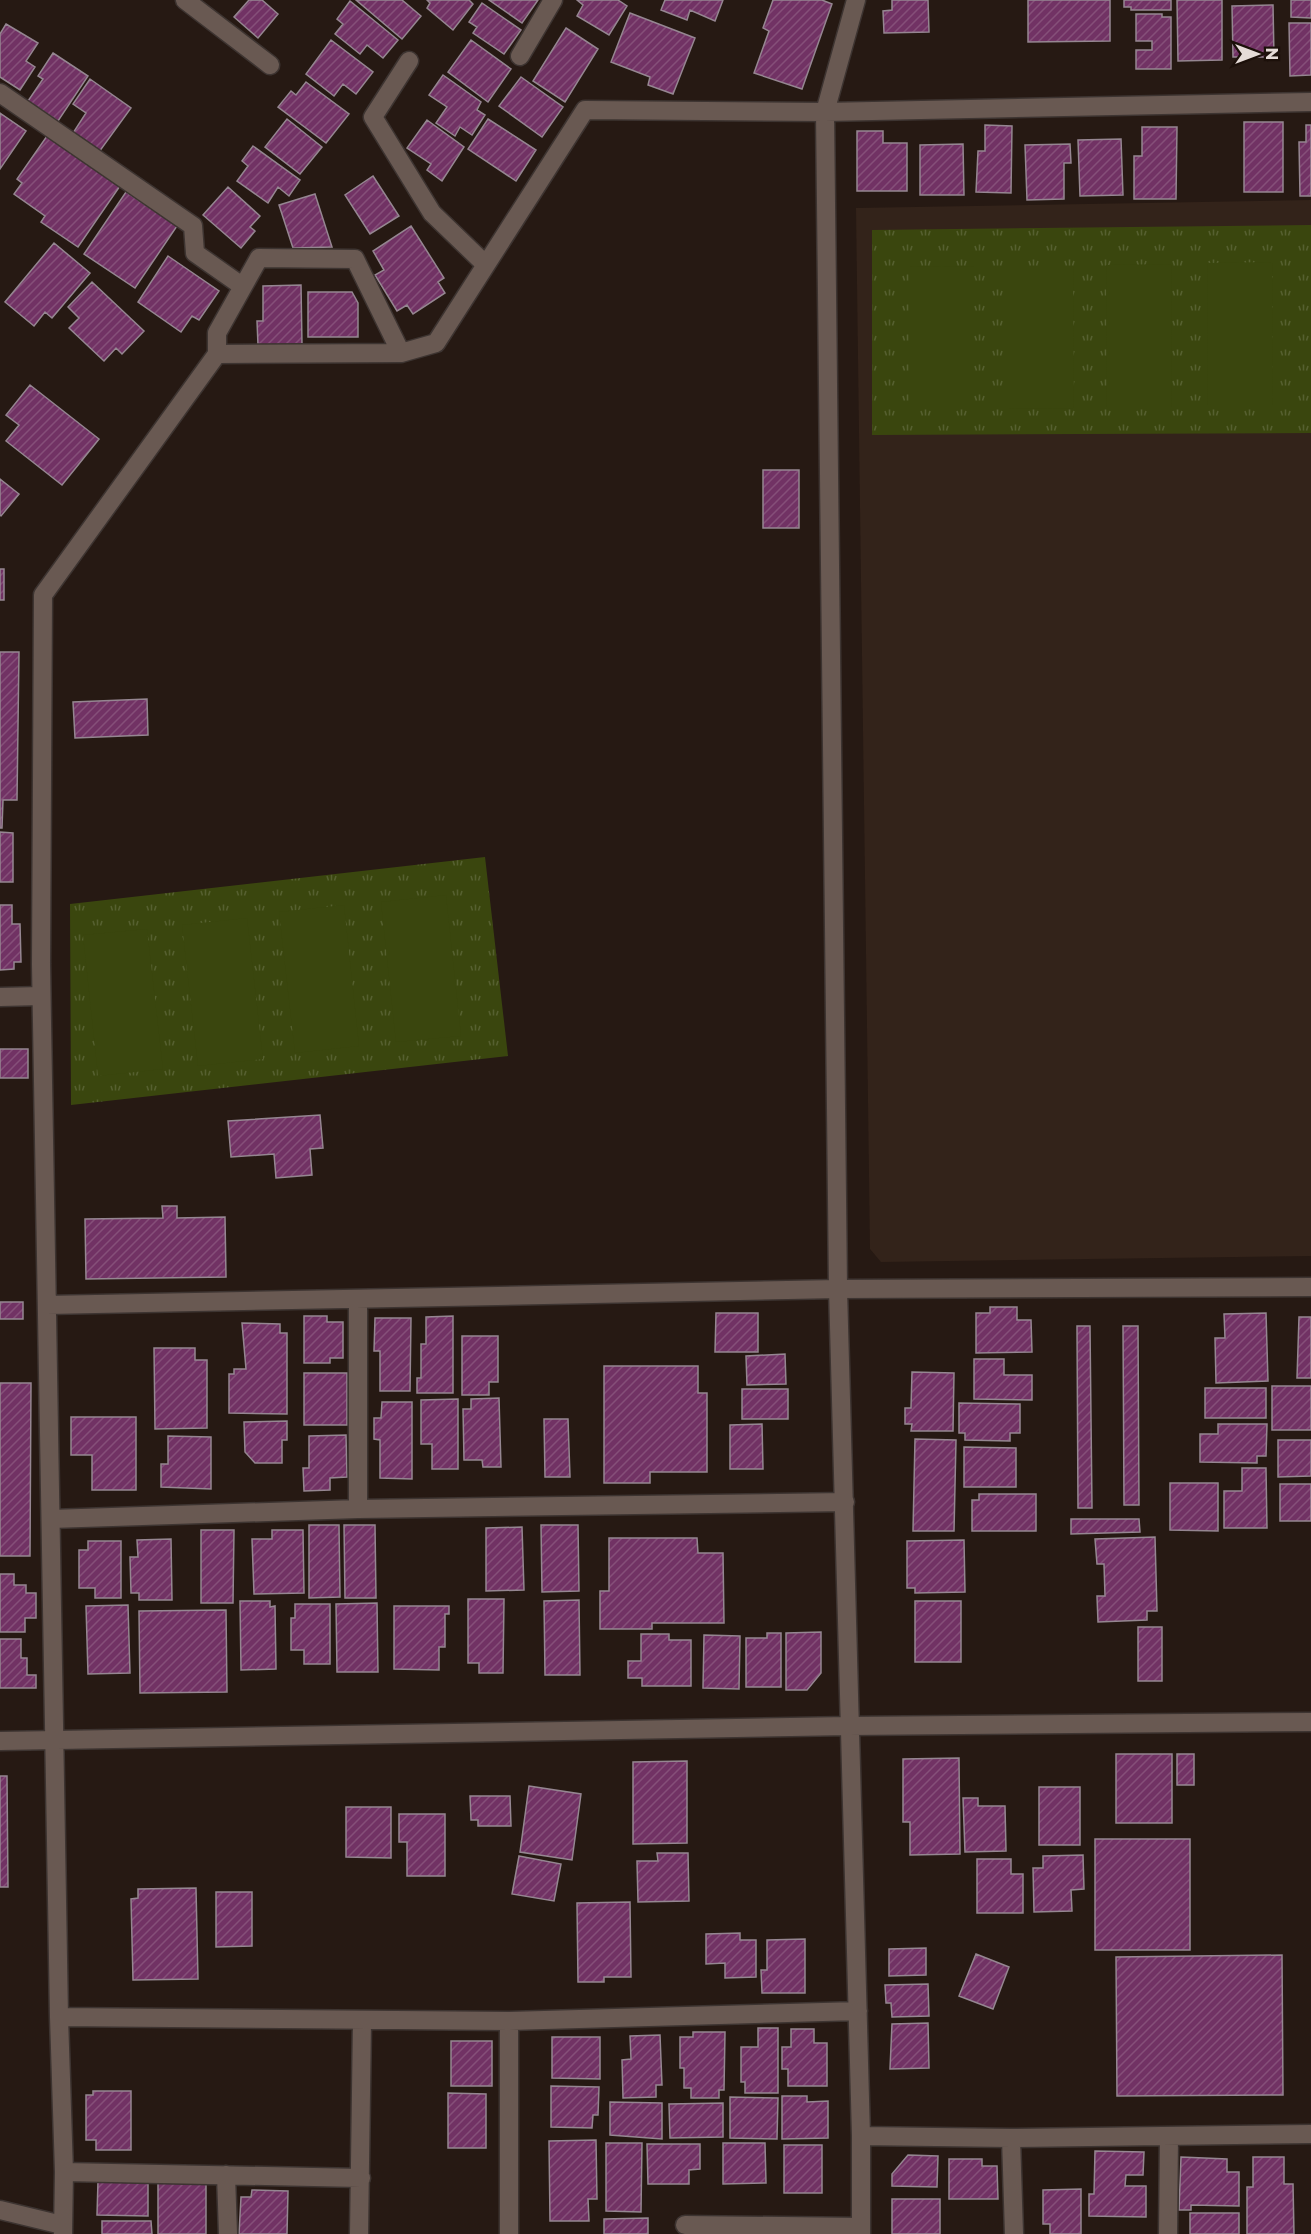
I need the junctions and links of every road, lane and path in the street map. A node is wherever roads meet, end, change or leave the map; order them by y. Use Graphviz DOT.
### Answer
graph roads {
  1 [pos="185,0"];
  2 [pos="554,0"];
  3 [pos="856,0"];
  4 [pos="520,56"];
  5 [pos="409,61"];
  6 [pos="270,64"];
  7 [pos="0,93"];
  8 [pos="1311,102"];
  9 [pos="825,112"];
  10 [pos="486,265"];
  11 [pos="242,286"];
  12 [pos="400,353"];
  13 [pos="217,354"];
  14 [pos="41,996"];
  15 [pos="0,997"];
  16 [pos="1311,1287"];
  17 [pos="838,1289"];
  18 [pos="358,1299"];
  19 [pos="47,1305"];
  20 [pos="845,1502"];
  21 [pos="358,1509"];
  22 [pos="51,1519"];
  23 [pos="1311,1722"];
  24 [pos="848,1726"];
  25 [pos="0,1741"];
  26 [pos="55,1741"];
  27 [pos="858,2011"];
  28 [pos="59,2017"];
  29 [pos="362,2021"];
  30 [pos="509,2021"];
  31 [pos="1311,2134"];
  32 [pos="861,2136"];
  33 [pos="1169,2136"];
  34 [pos="1011,2138"];
  35 [pos="64,2172"];
  36 [pos="226,2175"];
  37 [pos="361,2178"];
  38 [pos="0,2210"];
  39 [pos="685,2225"];
  40 [pos="62,2230"];
  41 [pos="861,2230"];
  42 [pos="228,2234"];
  43 [pos="359,2234"];
  44 [pos="509,2234"];
  45 [pos="1014,2234"];
  46 [pos="1168,2234"];
  1 -- 6 [label="street"];
  2 -- 4 [label="street"];
  3 -- 9 [label="street"];
  5 -- 10 [label="street"];
  7 -- 11 [label="street"];
  8 -- 9 [label="street"];
  9 -- 10 [label="street"];
  9 -- 17 [label="street"];
  10 -- 12 [label="street"];
  11 -- 12 [label="street"];
  11 -- 13 [label="street"];
  12 -- 13 [label="street"];
  13 -- 14 [label="street"];
  14 -- 15 [label="street"];
  14 -- 19 [label="street"];
  16 -- 17 [label="street"];
  17 -- 18 [label="street"];
  17 -- 20 [label="street"];
  18 -- 19 [label="street"];
  18 -- 21 [label="street"];
  19 -- 22 [label="street"];
  20 -- 21 [label="street"];
  20 -- 24 [label="street"];
  21 -- 22 [label="street"];
  22 -- 26 [label="street"];
  23 -- 24 [label="street"];
  24 -- 26 [label="street"];
  24 -- 27 [label="street"];
  25 -- 26 [label="street"];
  26 -- 28 [label="street"];
  27 -- 30 [label="street"];
  27 -- 32 [label="street"];
  28 -- 29 [label="street"];
  28 -- 35 [label="street"];
  29 -- 30 [label="street"];
  29 -- 37 [label="street"];
  30 -- 44 [label="street"];
  31 -- 33 [label="street"];
  32 -- 34 [label="street"];
  32 -- 41 [label="street"];
  33 -- 34 [label="street"];
  33 -- 46 [label="street"];
  34 -- 45 [label="street"];
  35 -- 36 [label="street"];
  35 -- 40 [label="street"];
  36 -- 37 [label="street"];
  36 -- 42 [label="street"];
  37 -- 43 [label="street"];
  38 -- 40 [label="street"];
  39 -- 41 [label="street"];
}
